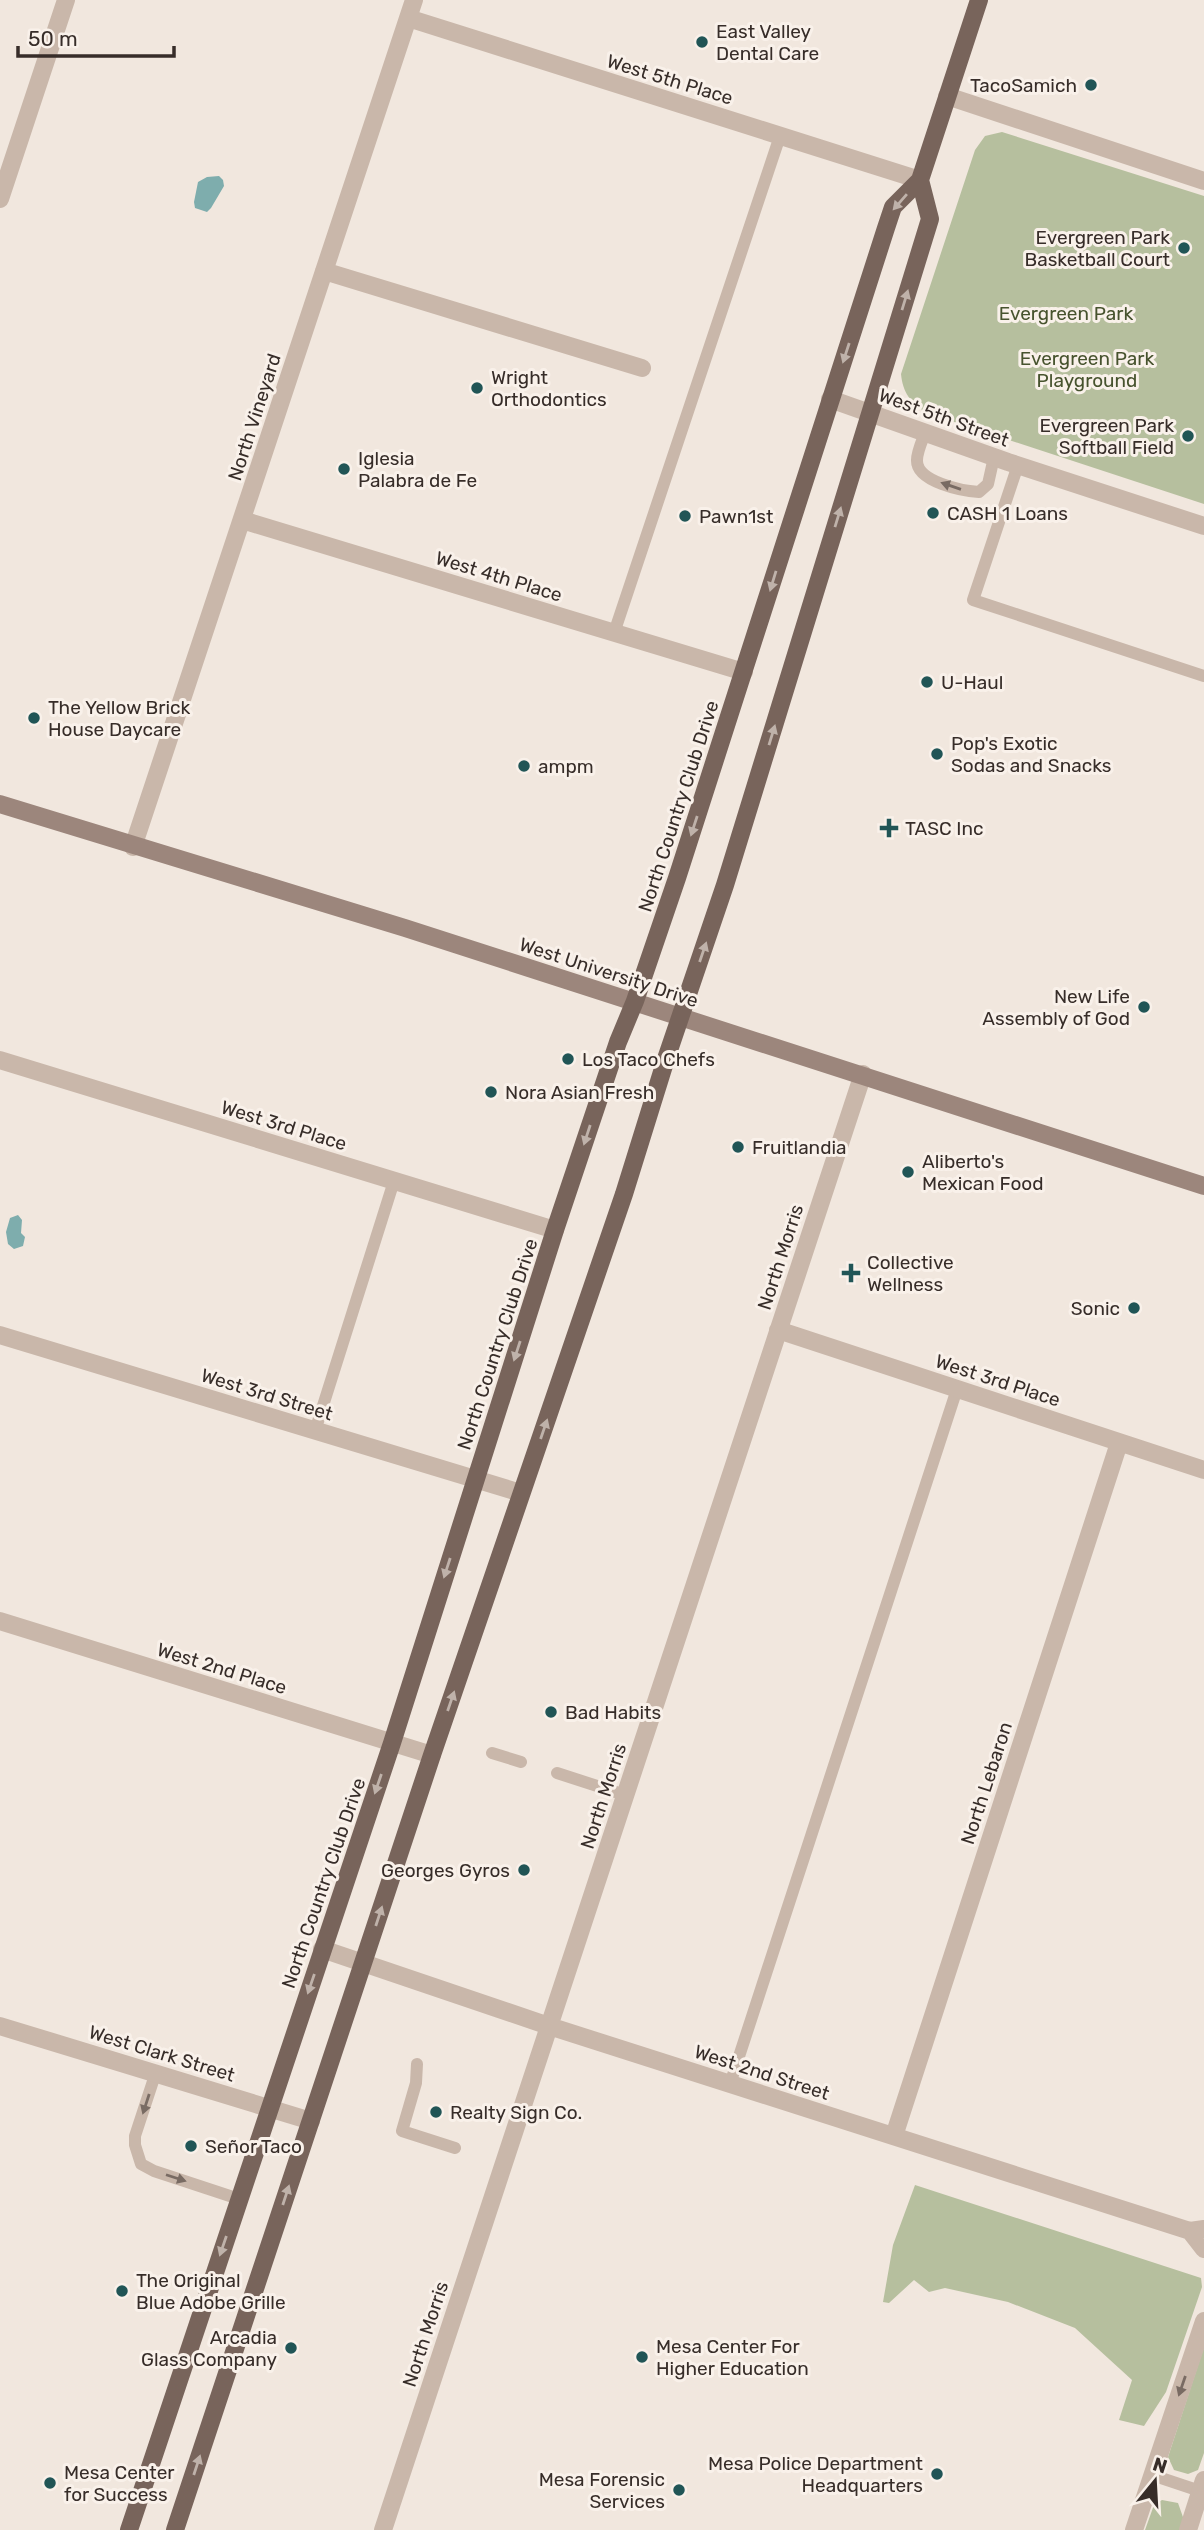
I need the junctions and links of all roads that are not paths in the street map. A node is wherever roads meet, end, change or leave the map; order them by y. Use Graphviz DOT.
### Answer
graph roads {
  1 [pos="66,0"];
  2 [pos="414,0"];
  3 [pos="979,0"];
  4 [pos="408,18"];
  5 [pos="947,96"];
  6 [pos="780,136"];
  7 [pos="920,180"];
  8 [pos="1204,181"];
  9 [pos="0,199"];
  10 [pos="324,271"];
  11 [pos="642,368"];
  12 [pos="830,399"];
  13 [pos="870,412"];
  14 [pos="925,433"];
  15 [pos="994,457"];
  16 [pos="1018,465"];
  17 [pos="242,520"];
  18 [pos="1204,526"];
  19 [pos="614,633"];
  20 [pos="744,672"];
  21 [pos="1204,676"];
  22 [pos="0,804"];
  23 [pos="133,847"];
  24 [pos="635,1002"];
  25 [pos="681,1016"];
  26 [pos="0,1060"];
  27 [pos="863,1074"];
  28 [pos="394,1181"];
  29 [pos="1204,1186"];
  30 [pos="555,1230"];
  31 [pos="778,1330"];
  32 [pos="0,1335"];
  33 [pos="957,1389"];
  34 [pos="315,1431"];
  35 [pos="1119,1443"];
  36 [pos="1204,1470"];
  37 [pos="475,1479"];
  38 [pos="521,1493"];
  39 [pos="0,1621"];
  40 [pos="392,1743"];
  41 [pos="492,1753"];
  42 [pos="432,1755"];
  43 [pos="521,1762"];
  44 [pos="557,1773"];
  45 [pos="625,1795"];
  46 [pos="322,1949"];
  47 [pos="363,1963"];
  48 [pos="0,2026"];
  49 [pos="549,2026"];
  50 [pos="417,2064"];
  51 [pos="156,2072"];
  52 [pos="730,2084"];
  53 [pos="269,2108"];
  54 [pos="311,2121"];
  55 [pos="894,2136"];
  56 [pos="455,2148"];
  57 [pos="239,2199"];
  58 [pos="1197,2230"];
  59 [pos="1204,2249"];
  60 [pos="1204,2321"];
  61 [pos="1152,2475"];
  62 [pos="1202,2486"];
  63 [pos="129,2530"];
  64 [pos="175,2530"];
  65 [pos="383,2530"];
  66 [pos="1133,2530"];
  67 [pos="1188,2530"];
  1 -- 9 [label="street"];
  2 -- 4 [label="street, North Vineyard"];
  3 -- 5 [label="main road, North Country Club Drive"];
  4 -- 6 [label="street, West 5th Place"];
  4 -- 10 [label="street, North Vineyard"];
  5 -- 7 [label="main road, North Country Club Drive"];
  5 -- 8 [label="street"];
  6 -- 7 [label="street, West 5th Place"];
  6 -- 19 [label="lane"];
  7 -- 12 [label="main road, North Country Club Drive, one-way"];
  13 -- 7 [label="main road, one-way"];
  10 -- 11 [label="street"];
  10 -- 17 [label="street, North Vineyard"];
  12 -- 13 [label="street, West 5th Street"];
  12 -- 20 [label="main road, North Country Club Drive, one-way"];
  13 -- 14 [label="street, West 5th Street"];
  25 -- 13 [label="main road, one-way"];
  14 -- 15 [label="street, West 5th Street"];
  15 -- 14 [label="lane, one-way"];
  15 -- 16 [label="street, West 5th Street"];
  16 -- 18 [label="street, West 5th Street"];
  16 -- 21 [label="lane"];
  17 -- 19 [label="street, West 4th Place"];
  17 -- 23 [label="street, North Vineyard"];
  19 -- 20 [label="street, West 4th Place"];
  20 -- 24 [label="main road, North Country Club Drive, one-way"];
  22 -- 23 [label="main road, West University Drive"];
  23 -- 24 [label="main road, West University Drive"];
  24 -- 25 [label="main road, West University Drive"];
  24 -- 30 [label="main road, North Country Club Drive, one-way"];
  25 -- 27 [label="main road, West University Drive"];
  38 -- 25 [label="main road, one-way"];
  26 -- 28 [label="street, West 3rd Place"];
  27 -- 29 [label="main road, West University Drive"];
  27 -- 31 [label="street, North Morris"];
  28 -- 30 [label="street, West 3rd Place"];
  28 -- 34 [label="lane"];
  30 -- 37 [label="main road, North Country Club Drive, one-way"];
  31 -- 33 [label="street, West 3rd Place"];
  31 -- 45 [label="street, North Morris"];
  32 -- 34 [label="street, West 3rd Street"];
  33 -- 35 [label="street, West 3rd Place"];
  33 -- 52 [label="lane"];
  34 -- 37 [label="street, West 3rd Street"];
  35 -- 36 [label="street, West 3rd Place"];
  35 -- 55 [label="street, North Lebaron"];
  37 -- 38 [label="street, West 3rd Street"];
  37 -- 40 [label="main road, North Country Club Drive, one-way"];
  42 -- 38 [label="main road, one-way"];
  39 -- 40 [label="street, West 2nd Place"];
  40 -- 42 [label="street, West 2nd Place"];
  40 -- 46 [label="main road, North Country Club Drive, one-way"];
  41 -- 43 [label="lane"];
  47 -- 42 [label="main road, one-way"];
  44 -- 45 [label="lane"];
  45 -- 49 [label="street, North Morris"];
  46 -- 47 [label="street, West 2nd Street"];
  46 -- 53 [label="main road, North Country Club Drive, one-way"];
  47 -- 49 [label="street, West 2nd Street"];
  47 -- 54 [label="main road"];
  48 -- 51 [label="street, West Clark Street"];
  49 -- 52 [label="street, West 2nd Street"];
  49 -- 65 [label="street, North Morris"];
  50 -- 56 [label="lane"];
  51 -- 53 [label="street, West Clark Street"];
  51 -- 57 [label="lane, one-way"];
  52 -- 55 [label="street, West 2nd Street"];
  53 -- 54 [label="street, West Clark Street"];
  53 -- 57 [label="main road, North Country Club Drive"];
  64 -- 54 [label="main road, one-way"];
  55 -- 58 [label="street, West 2nd Street"];
  57 -- 63 [label="main road, North Country Club Drive, one-way"];
  58 -- 59 [label="street, West 2nd Street"];
  60 -- 61 [label="street, one-way"];
  61 -- 62 [label="lane"];
  61 -- 66 [label="street"];
  62 -- 67 [label="street"];
}
